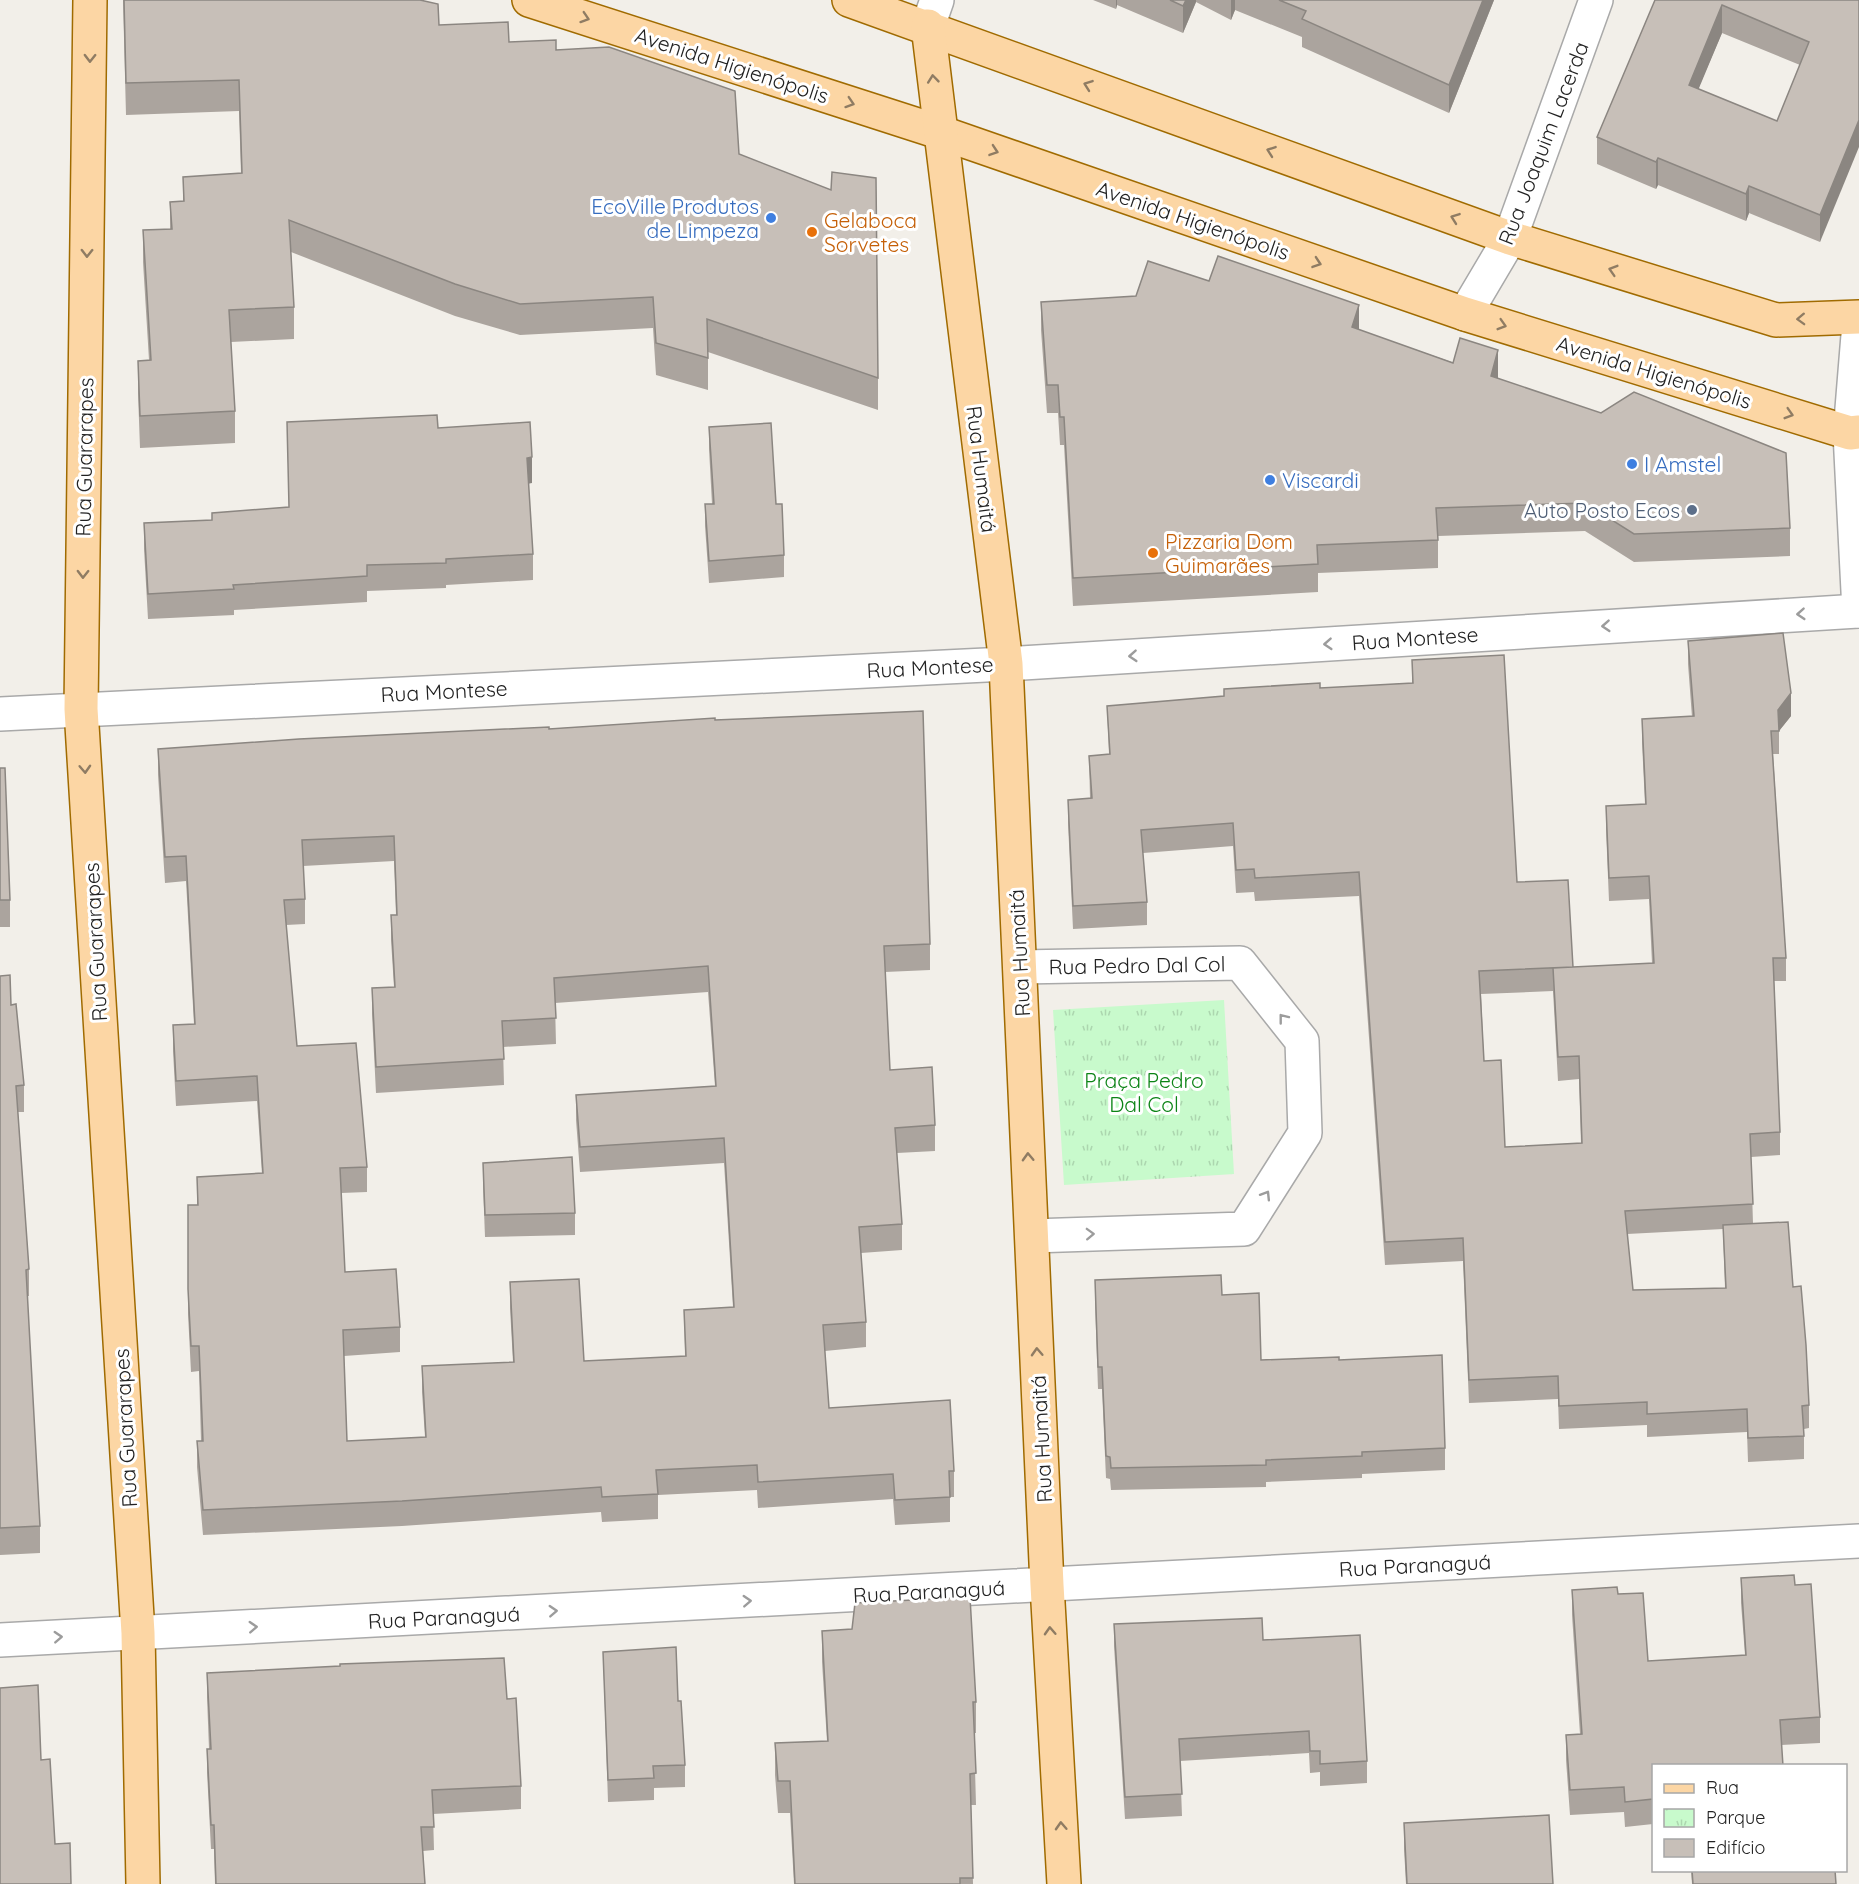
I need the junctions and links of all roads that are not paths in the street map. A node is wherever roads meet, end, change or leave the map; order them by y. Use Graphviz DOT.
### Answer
graph roads {
  1 [pos="90,0"];
  2 [pos="529,0"];
  3 [pos="849,0"];
  4 [pos="1596,0"];
  5 [pos="932,13"];
  6 [pos="939,132"];
  7 [pos="1510,238"];
  8 [pos="1465,314"];
  9 [pos="1859,317"];
  10 [pos="1859,323"];
  11 [pos="1854,432"];
  12 [pos="1859,611"];
  13 [pos="1006,664"];
  14 [pos="81,709"];
  15 [pos="0,714"];
  16 [pos="1020,967"];
  17 [pos="1032,1236"];
  18 [pos="1859,1541"];
  19 [pos="1047,1585"];
  20 [pos="138,1633"];
  21 [pos="0,1640"];
  22 [pos="143,1884"];
  23 [pos="1064,1884"];
  1 -- 14 [label="main road, Rua Guararapes, one-way"];
  2 -- 6 [label="main road, Avenida Higienópolis, one-way"];
  3 -- 5 [label="main road"];
  4 -- 7 [label="street, Rua Joaquim Lacerda"];
  6 -- 5 [label="main road, Rua Humaitá, one-way"];
  7 -- 5 [label="main road, one-way"];
  6 -- 8 [label="main road, Avenida Higienópolis, one-way"];
  6 -- 13 [label="main road, Rua Humaitá"];
  7 -- 8 [label="street, Rua Joaquim Lacerda"];
  9 -- 7 [label="main road, one-way"];
  8 -- 11 [label="main road, Avenida Higienópolis, one-way"];
  10 -- 11 [label="street"];
  11 -- 12 [label="street"];
  12 -- 13 [label="street, Rua Montese, one-way"];
  13 -- 14 [label="street, Rua Montese"];
  13 -- 16 [label="main road, Rua Humaitá"];
  14 -- 15 [label="street, Rua Montese"];
  14 -- 20 [label="main road, Rua Guararapes, one-way"];
  17 -- 16 [label="main road, Rua Humaitá, one-way"];
  17 -- 16 [label="street, Rua Pedro Dal Col, one-way"];
  19 -- 17 [label="main road, Rua Humaitá, one-way"];
  18 -- 19 [label="street, Rua Paranaguá"];
  20 -- 19 [label="street, Rua Paranaguá, one-way"];
  23 -- 19 [label="main road, Rua Humaitá, one-way"];
  21 -- 20 [label="street, Rua Paranaguá, one-way"];
  20 -- 22 [label="main road, Rua Guararapes"];
}
